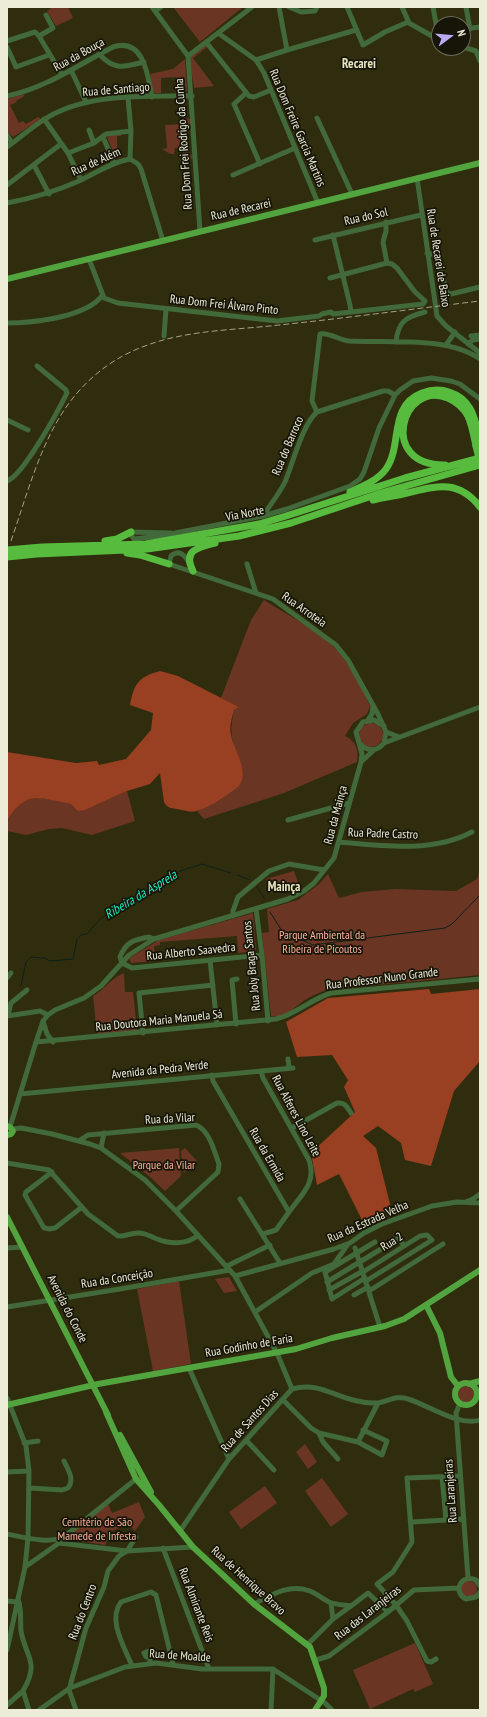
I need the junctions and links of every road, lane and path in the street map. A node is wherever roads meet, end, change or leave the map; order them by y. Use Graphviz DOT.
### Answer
graph roads {
  1 [pos="161,7"];
  2 [pos="252,7"];
  3 [pos="279,7"];
  4 [pos="289,7"];
  5 [pos="317,7"];
  6 [pos="347,7"];
  7 [pos="402,7"];
  8 [pos="154,9"];
  9 [pos="46,15"];
  10 [pos="408,22"];
  11 [pos="356,30"];
  12 [pos="218,33"];
  13 [pos="431,35"];
  14 [pos="40,36"];
  15 [pos="7,41"];
  16 [pos="206,42"];
  17 [pos="7,47"];
  18 [pos="471,49"];
  19 [pos="287,50"];
  20 [pos="49,54"];
  21 [pos="99,54"];
  22 [pos="188,56"];
  23 [pos="256,60"];
  24 [pos="480,61"];
  25 [pos="144,62"];
  26 [pos="71,70"];
  27 [pos="62,75"];
  28 [pos="271,90"];
  29 [pos="246,93"];
  30 [pos="7,96"];
  31 [pos="192,96"];
  32 [pos="152,97"];
  33 [pos="128,98"];
  34 [pos="86,102"];
  35 [pos="316,118"];
  36 [pos="44,119"];
  37 [pos="89,130"];
  38 [pos="131,131"];
  39 [pos="7,135"];
  40 [pos="103,137"];
  41 [pos="12,143"];
  42 [pos="94,143"];
  43 [pos="61,144"];
  44 [pos="7,147"];
  45 [pos="296,148"];
  46 [pos="68,154"];
  47 [pos="130,158"];
  48 [pos="114,163"];
  49 [pos="480,163"];
  50 [pos="260,164"];
  51 [pos="34,165"];
  52 [pos="233,175"];
  53 [pos="417,178"];
  54 [pos="81,180"];
  55 [pos="7,185"];
  56 [pos="49,194"];
  57 [pos="352,194"];
  58 [pos="7,203"];
  59 [pos="318,203"];
  60 [pos="421,215"];
  61 [pos="386,222"];
  62 [pos="200,231"];
  63 [pos="334,235"];
  64 [pos="315,240"];
  65 [pos="163,241"];
  66 [pos="427,253"];
  67 [pos="89,259"];
  68 [pos="387,263"];
  69 [pos="343,275"];
  70 [pos="330,278"];
  71 [pos="7,279"];
  72 [pos="480,287"];
  73 [pos="102,296"];
  74 [pos="166,309"];
  75 [pos="350,312"];
  76 [pos="425,312"];
  77 [pos="7,323"];
  78 [pos="455,332"];
  79 [pos="480,335"];
  80 [pos="164,336"];
  81 [pos="471,336"];
  82 [pos="480,340"];
  83 [pos="396,342"];
  84 [pos="468,344"];
  85 [pos="446,345"];
  86 [pos="480,353"];
  87 [pos="480,359"];
  88 [pos="37,366"];
  89 [pos="395,395"];
  90 [pos="480,399"];
  91 [pos="316,412"];
  92 [pos="7,420"];
  93 [pos="28,430"];
  94 [pos="478,443"];
  95 [pos="480,458"];
  96 [pos="457,464"];
  97 [pos="480,464"];
  98 [pos="7,480"];
  99 [pos="322,505"];
  100 [pos="480,507"];
  101 [pos="263,516"];
  102 [pos="308,518"];
  103 [pos="131,532"];
  104 [pos="239,536"];
  105 [pos="69,546"];
  106 [pos="7,550"];
  107 [pos="80,552"];
  108 [pos="7,557"];
  109 [pos="169,564"];
  110 [pos="247,564"];
  111 [pos="192,569"];
  112 [pos="256,593"];
  113 [pos="373,705"];
  114 [pos="480,707"];
  115 [pos="368,720"];
  116 [pos="385,729"];
  117 [pos="399,737"];
  118 [pos="384,742"];
  119 [pos="359,743"];
  120 [pos="374,750"];
  121 [pos="360,762"];
  122 [pos="349,803"];
  123 [pos="288,820"];
  124 [pos="472,832"];
  125 [pos="339,842"];
  126 [pos="324,870"];
  127 [pos="256,909"];
  128 [pos="233,916"];
  129 [pos="154,939"];
  130 [pos="262,955"];
  131 [pos="210,960"];
  132 [pos="122,963"];
  133 [pos="12,974"];
  134 [pos="7,978"];
  135 [pos="237,979"];
  136 [pos="480,979"];
  137 [pos="213,985"];
  138 [pos="27,990"];
  139 [pos="7,1015"];
  140 [pos="48,1015"];
  141 [pos="43,1021"];
  142 [pos="268,1021"];
  143 [pos="236,1024"];
  144 [pos="216,1025"];
  145 [pos="143,1033"];
  146 [pos="36,1042"];
  147 [pos="53,1042"];
  148 [pos="288,1059"];
  149 [pos="261,1071"];
  150 [pos="212,1075"];
  151 [pos="22,1087"];
  152 [pos="33,1093"];
  153 [pos="20,1094"];
  154 [pos="351,1113"];
  155 [pos="12,1117"];
  156 [pos="10,1127"];
  157 [pos="21,1128"];
  158 [pos="292,1128"];
  159 [pos="104,1134"];
  160 [pos="7,1137"];
  161 [pos="80,1140"];
  162 [pos="101,1148"];
  163 [pos="7,1163"];
  164 [pos="52,1172"];
  165 [pos="480,1194"];
  166 [pos="240,1199"];
  167 [pos="463,1203"];
  168 [pos="480,1203"];
  169 [pos="82,1207"];
  170 [pos="176,1211"];
  171 [pos="289,1212"];
  172 [pos="7,1217"];
  173 [pos="263,1234"];
  174 [pos="198,1235"];
  175 [pos="374,1242"];
  176 [pos="350,1243"];
  177 [pos="443,1244"];
  178 [pos="270,1245"];
  179 [pos="404,1246"];
  180 [pos="23,1247"];
  181 [pos="7,1248"];
  182 [pos="334,1249"];
  183 [pos="356,1250"];
  184 [pos="339,1257"];
  185 [pos="360,1262"];
  186 [pos="280,1263"];
  187 [pos="228,1268"];
  188 [pos="480,1270"];
  189 [pos="363,1271"];
  190 [pos="235,1276"];
  191 [pos="327,1282"];
  192 [pos="367,1284"];
  193 [pos="329,1290"];
  194 [pos="354,1295"];
  195 [pos="50,1300"];
  196 [pos="426,1305"];
  197 [pos="7,1307"];
  198 [pos="255,1312"];
  199 [pos="380,1327"];
  200 [pos="277,1353"];
  201 [pos="189,1368"];
  202 [pos="480,1381"];
  203 [pos="469,1384"];
  204 [pos="93,1385"];
  205 [pos="458,1386"];
  206 [pos="292,1390"];
  207 [pos="283,1400"];
  208 [pos="8,1402"];
  209 [pos="480,1402"];
  210 [pos="378,1403"];
  211 [pos="460,1403"];
  212 [pos="472,1403"];
  213 [pos="106,1412"];
  214 [pos="457,1418"];
  215 [pos="480,1420"];
  216 [pos="363,1430"];
  217 [pos="319,1433"];
  218 [pos="246,1440"];
  219 [pos="38,1441"];
  220 [pos="24,1442"];
  221 [pos="358,1442"];
  222 [pos="229,1459"];
  223 [pos="338,1459"];
  224 [pos="64,1461"];
  225 [pos="274,1470"];
  226 [pos="29,1471"];
  227 [pos="7,1472"];
  228 [pos="460,1476"];
  229 [pos="442,1477"];
  230 [pos="136,1479"];
  231 [pos="29,1488"];
  232 [pos="148,1488"];
  233 [pos="154,1499"];
  234 [pos="464,1519"];
  235 [pos="446,1520"];
  236 [pos="412,1522"];
  237 [pos="180,1531"];
  238 [pos="7,1534"];
  239 [pos="65,1536"];
  240 [pos="136,1537"];
  241 [pos="28,1538"];
  242 [pos="188,1540"];
  243 [pos="49,1541"];
  244 [pos="58,1541"];
  245 [pos="67,1543"];
  246 [pos="50,1547"];
  247 [pos="177,1547"];
  248 [pos="193,1547"];
  249 [pos="163,1548"];
  250 [pos="127,1551"];
  251 [pos="24,1567"];
  252 [pos="468,1578"];
  253 [pos="478,1579"];
  254 [pos="480,1586"];
  255 [pos="459,1588"];
  256 [pos="480,1592"];
  257 [pos="17,1600"];
  258 [pos="7,1601"];
  259 [pos="331,1603"];
  260 [pos="254,1604"];
  261 [pos="396,1605"];
  262 [pos="351,1606"];
  263 [pos="388,1612"];
  264 [pos="333,1620"];
  265 [pos="308,1644"];
  266 [pos="7,1650"];
  267 [pos="150,1657"];
  268 [pos="436,1659"];
  269 [pos="316,1660"];
  270 [pos="150,1663"];
  271 [pos="173,1664"];
  272 [pos="132,1666"];
  273 [pos="209,1669"];
  274 [pos="273,1669"];
  275 [pos="70,1688"];
  276 [pos="23,1691"];
  277 [pos="321,1701"];
  278 [pos="7,1706"];
  279 [pos="29,1710"];
  280 [pos="39,1710"];
  281 [pos="76,1710"];
  282 [pos="271,1710"];
  283 [pos="314,1710"];
  284 [pos="332,1710"];
  1 -- 8 [label="street"];
  2 -- 12 [label="street"];
  3 -- 19 [label="street"];
  4 -- 5 [label="street"];
  6 -- 11 [label="street"];
  7 -- 10 [label="street"];
  8 -- 22 [label="street"];
  9 -- 14 [label="street"];
  10 -- 11 [label="street"];
  10 -- 13 [label="street"];
  11 -- 19 [label="street"];
  12 -- 16 [label="street"];
  12 -- 23 [label="street, Rua Dom Freire Garcia Martins"];
  14 -- 15 [label="street"];
  14 -- 20 [label="street"];
  16 -- 22 [label="street"];
  16 -- 29 [label="street"];
  17 -- 20 [label="street"];
  18 -- 24 [label="street"];
  19 -- 23 [label="street"];
  20 -- 27 [label="street"];
  21 -- 25 [label="street"];
  21 -- 25 [label="street, Rua da Bouça"];
  21 -- 26 [label="street, Rua da Bouça"];
  22 -- 31 [label="street, Rua Dom Frei Rodrigo da Cunha"];
  23 -- 28 [label="street, Rua Dom Freire Garcia Martins"];
  25 -- 32 [label="street"];
  26 -- 27 [label="street, Rua da Bouça"];
  26 -- 34 [label="street"];
  27 -- 30 [label="street, Rua da Bouça"];
  28 -- 29 [label="street"];
  28 -- 45 [label="street, Rua Dom Freire Garcia Martins"];
  29 -- 50 [label="street"];
  31 -- 32 [label="street, Rua de Santiago"];
  31 -- 62 [label="street, Rua Dom Frei Rodrigo da Cunha"];
  32 -- 33 [label="street, Rua de Santiago"];
  33 -- 34 [label="street, Rua de Santiago"];
  33 -- 38 [label="street"];
  34 -- 36 [label="street, Rua de Santiago"];
  35 -- 57 [label="street"];
  36 -- 41 [label="street, Rua de Santiago"];
  36 -- 43 [label="street"];
  37 -- 42 [label="street"];
  38 -- 40 [label="street"];
  38 -- 47 [label="street"];
  39 -- 41 [label="street"];
  40 -- 42 [label="street"];
  40 -- 48 [label="street"];
  41 -- 44 [label="street, Rua de Santiago"];
  42 -- 46 [label="street"];
  43 -- 46 [label="street"];
  43 -- 51 [label="street"];
  45 -- 50 [label="street"];
  45 -- 59 [label="street, Rua Dom Freire Garcia Martins"];
  46 -- 54 [label="street"];
  47 -- 48 [label="street, Rua de Além"];
  47 -- 65 [label="street, Rua de Além"];
  48 -- 54 [label="street, Rua de Além"];
  49 -- 53 [label="main road, Rua de Recarei"];
  50 -- 52 [label="street"];
  51 -- 55 [label="street"];
  51 -- 56 [label="street"];
  53 -- 57 [label="main road, Rua de Recarei"];
  53 -- 60 [label="street, Rua de Recarei de Baixo"];
  54 -- 56 [label="street, Rua de Além"];
  56 -- 58 [label="street, Rua de Além"];
  57 -- 59 [label="main road, Rua de Recarei"];
  59 -- 62 [label="main road, Rua de Recarei"];
  60 -- 61 [label="street, Rua do Sol"];
  60 -- 66 [label="street, Rua de Recarei de Baixo"];
  61 -- 63 [label="street, Rua do Sol"];
  61 -- 68 [label="street"];
  62 -- 65 [label="main road, Rua de Recarei"];
  63 -- 64 [label="street, Rua do Sol"];
  63 -- 69 [label="street"];
  65 -- 67 [label="main road, Rua de Recarei"];
  66 -- 72 [label="street"];
  66 -- 78 [label="street, Rua de Recarei de Baixo"];
  67 -- 71 [label="main road, Rua de Recarei"];
  67 -- 73 [label="street"];
  68 -- 69 [label="street"];
  68 -- 75 [label="street, Rua Dom Frei Álvaro Pinto"];
  69 -- 70 [label="street"];
  69 -- 75 [label="street"];
  73 -- 74 [label="street, Rua Dom Frei Álvaro Pinto"];
  73 -- 77 [label="street"];
  74 -- 75 [label="street, Rua Dom Frei Álvaro Pinto"];
  74 -- 80 [label="street"];
  76 -- 83 [label="street, Rua de Recarei de Baixo"];
  78 -- 84 [label="street, Rua de Recarei de Baixo"];
  78 -- 85 [label="street"];
  79 -- 81 [label="street"];
  82 -- 84 [label="street"];
  83 -- 85 [label="street"];
  83 -- 91 [label="street, Rua do Barroco"];
  84 -- 86 [label="street, Rua de Recarei de Baixo"];
  85 -- 87 [label="street"];
  88 -- 98 [label="street"];
  89 -- 90 [label="street"];
  89 -- 91 [label="street"];
  89 -- 101 [label="street"];
  91 -- 101 [label="street, Rua do Barroco"];
  92 -- 93 [label="street"];
  94 -- 96 [label="highway"];
  94 -- 97 [label="highway, bridge"];
  94 -- 99 [label="highway"];
  95 -- 96 [label="highway, Via Norte"];
  96 -- 99 [label="highway, Via Norte"];
  97 -- 102 [label="highway, Via Norte"];
  99 -- 105 [label="highway, Via Norte"];
  100 -- 102 [label="highway"];
  101 -- 103 [label="street"];
  102 -- 104 [label="highway, Via Norte"];
  103 -- 105 [label="highway"];
  104 -- 107 [label="highway, Via Norte"];
  104 -- 111 [label="highway"];
  105 -- 106 [label="highway, Via Norte"];
  107 -- 108 [label="highway, Via Norte"];
  107 -- 109 [label="highway"];
  109 -- 111 [label="street, Rua Arroteia"];
  109 -- 111 [label="street"];
  110 -- 112 [label="street"];
  111 -- 112 [label="street, Rua Arroteia"];
  112 -- 113 [label="street, Rua Arroteia"];
  113 -- 115 [label="street"];
  113 -- 116 [label="street, Rua Arroteia"];
  114 -- 117 [label="street"];
  115 -- 116 [label="street"];
  115 -- 119 [label="street"];
  116 -- 117 [label="street"];
  116 -- 118 [label="street"];
  117 -- 118 [label="street"];
  118 -- 120 [label="street"];
  119 -- 120 [label="street"];
  119 -- 121 [label="street, Rua da Mainça"];
  120 -- 121 [label="street"];
  121 -- 122 [label="street, Rua da Mainça"];
  122 -- 123 [label="street"];
  122 -- 125 [label="street, Rua da Mainça"];
  124 -- 125 [label="street, Rua Padre Castro"];
  125 -- 126 [label="street, Rua da Mainça"];
  126 -- 127 [label="street, Rua da Mainça"];
  126 -- 128 [label="street"];
  127 -- 128 [label="street, Rua da Mainça"];
  127 -- 130 [label="street, Rua Joly Braga Santos"];
  128 -- 129 [label="street, Rua da Mainça"];
  129 -- 132 [label="street, Rua da Mainça"];
  129 -- 132 [label="street, Rua da Mainça"];
  130 -- 131 [label="street, Rua Alberto Saavedra"];
  130 -- 142 [label="street, Rua Joly Braga Santos"];
  131 -- 132 [label="street, Rua Alberto Saavedra"];
  131 -- 137 [label="street"];
  132 -- 140 [label="street, Rua da Mainça"];
  133 -- 134 [label="street"];
  135 -- 143 [label="street"];
  136 -- 142 [label="street, Rua Professor Nuno Grande"];
  137 -- 144 [label="street"];
  137 -- 145 [label="street"];
  138 -- 139 [label="street"];
  139 -- 140 [label="street"];
  140 -- 141 [label="street, Rua da Mainça"];
  141 -- 146 [label="street, Rua da Mainça"];
  141 -- 147 [label="street"];
  142 -- 143 [label="street, Rua Doutora Maria Manuela Sá"];
  143 -- 144 [label="street, Rua Doutora Maria Manuela Sá"];
  144 -- 145 [label="street, Rua Doutora Maria Manuela Sá"];
  145 -- 147 [label="street, Rua Doutora Maria Manuela Sá"];
  146 -- 147 [label="street, Rua Doutora Maria Manuela Sá"];
  146 -- 151 [label="street, Rua da Mainça"];
  148 -- 149 [label="street, Avenida da Pedra Verde"];
  149 -- 150 [label="street, Avenida da Pedra Verde"];
  149 -- 158 [label="street, Rua Alferes Lino Leite"];
  150 -- 152 [label="street, Avenida da Pedra Verde"];
  150 -- 171 [label="street, Rua da Ermida"];
  151 -- 152 [label="street"];
  151 -- 153 [label="street, Rua da Mainça"];
  152 -- 153 [label="street, Avenida da Pedra Verde"];
  153 -- 155 [label="street, Rua da Mainça"];
  154 -- 158 [label="street"];
  155 -- 156 [label="street, Rua da Mainça"];
  155 -- 157 [label="street"];
  156 -- 157 [label="street"];
  156 -- 160 [label="main road"];
  157 -- 161 [label="street"];
  158 -- 171 [label="street, Rua Alferes Lino Leite"];
  159 -- 161 [label="street, Rua da Vilar"];
  159 -- 162 [label="street"];
  159 -- 170 [label="street, Rua da Vilar"];
  161 -- 162 [label="street"];
  162 -- 170 [label="street"];
  163 -- 164 [label="street"];
  164 -- 169 [label="street"];
  164 -- 169 [label="street"];
  165 -- 167 [label="street, Rua da Estrada Velha"];
  166 -- 173 [label="street"];
  167 -- 168 [label="street, Rua da Estrada Velha"];
  167 -- 176 [label="street, Rua da Estrada Velha"];
  169 -- 174 [label="street"];
  170 -- 174 [label="street"];
  171 -- 173 [label="street"];
  172 -- 180 [label="main road, Avenida do Conde"];
  173 -- 178 [label="street"];
  174 -- 187 [label="street"];
  175 -- 183 [label="street"];
  176 -- 182 [label="street, Rua da Estrada Velha"];
  176 -- 184 [label="street"];
  177 -- 192 [label="street"];
  178 -- 186 [label="street"];
  178 -- 187 [label="street, Rua da Conceição"];
  179 -- 185 [label="street"];
  179 -- 189 [label="street, Rua 2"];
  179 -- 192 [label="street, Rua 2"];
  180 -- 181 [label="street"];
  180 -- 195 [label="main road, Avenida do Conde"];
  182 -- 184 [label="street"];
  182 -- 186 [label="street, Rua da Estrada Velha"];
  183 -- 185 [label="street"];
  183 -- 191 [label="street"];
  184 -- 198 [label="street"];
  185 -- 189 [label="street"];
  185 -- 191 [label="street"];
  186 -- 190 [label="street, Rua da Estrada Velha"];
  187 -- 190 [label="street"];
  187 -- 195 [label="street, Rua da Conceição"];
  188 -- 196 [label="main road, Rua Godinho de Faria"];
  189 -- 192 [label="street"];
  189 -- 193 [label="street, Rua 2"];
  190 -- 198 [label="street"];
  191 -- 193 [label="street"];
  192 -- 193 [label="street"];
  192 -- 194 [label="street"];
  192 -- 199 [label="street"];
  195 -- 197 [label="street, Rua da Conceição"];
  195 -- 204 [label="main road, Avenida do Conde"];
  196 -- 199 [label="main road, Rua Godinho de Faria"];
  196 -- 205 [label="main road"];
  198 -- 200 [label="street"];
  199 -- 200 [label="main road, Rua Godinho de Faria"];
  200 -- 201 [label="main road, Rua Godinho de Faria"];
  200 -- 206 [label="street"];
  201 -- 204 [label="main road, Rua Godinho de Faria"];
  201 -- 222 [label="street"];
  202 -- 203 [label="main road"];
  203 -- 205 [label="main road"];
  203 -- 212 [label="main road"];
  204 -- 208 [label="main road, Rua Godinho de Faria"];
  204 -- 213 [label="main road, Avenida do Conde"];
  205 -- 211 [label="main road"];
  206 -- 207 [label="street, Rua de Santos Dias"];
  206 -- 210 [label="street, Rua de Santos Dias"];
  207 -- 217 [label="street"];
  207 -- 218 [label="street, Rua de Santos Dias"];
  208 -- 220 [label="street"];
  209 -- 212 [label="main road"];
  210 -- 214 [label="street, Rua de Santos Dias"];
  210 -- 216 [label="street"];
  211 -- 212 [label="main road"];
  211 -- 214 [label="street, Rua Laranjeiras"];
  213 -- 230 [label="main road, Avenida do Conde"];
  213 -- 232 [label="main road, Avenida do Conde"];
  214 -- 215 [label="street, Rua de Santos Dias"];
  214 -- 228 [label="street, Rua Laranjeiras"];
  216 -- 221 [label="street"];
  216 -- 221 [label="street"];
  217 -- 221 [label="street"];
  217 -- 223 [label="street"];
  218 -- 222 [label="street, Rua de Santos Dias"];
  218 -- 225 [label="street"];
  219 -- 220 [label="street"];
  220 -- 226 [label="street"];
  222 -- 237 [label="street, Rua de Santos Dias"];
  224 -- 231 [label="street"];
  226 -- 227 [label="street"];
  226 -- 231 [label="street"];
  228 -- 229 [label="street"];
  228 -- 234 [label="street, Rua Laranjeiras"];
  229 -- 235 [label="street"];
  229 -- 236 [label="street"];
  230 -- 232 [label="street, Avenida do Conde"];
  230 -- 233 [label="main road, Avenida do Conde"];
  230 -- 239 [label="street"];
  231 -- 241 [label="street"];
  232 -- 233 [label="main road, Avenida do Conde"];
  233 -- 237 [label="main road, Avenida do Conde"];
  234 -- 235 [label="street"];
  234 -- 252 [label="street, Rua Laranjeiras"];
  235 -- 236 [label="street"];
  236 -- 261 [label="street"];
  237 -- 242 [label="main road, Avenida do Conde"];
  238 -- 241 [label="street"];
  239 -- 244 [label="street"];
  239 -- 245 [label="street"];
  240 -- 250 [label="street, Rua do Centro"];
  241 -- 243 [label="street"];
  241 -- 251 [label="street"];
  242 -- 247 [label="street"];
  242 -- 248 [label="main road, Avenida do Conde"];
  243 -- 244 [label="street"];
  243 -- 246 [label="street"];
  244 -- 245 [label="street"];
  244 -- 246 [label="street"];
  245 -- 250 [label="street"];
  246 -- 251 [label="street"];
  247 -- 248 [label="street"];
  247 -- 249 [label="street"];
  248 -- 260 [label="main road, Rua de Henrique Bravo"];
  249 -- 250 [label="street"];
  249 -- 273 [label="street, Rua Almirante Reis"];
  250 -- 275 [label="street, Rua do Centro"];
  251 -- 257 [label="street"];
  252 -- 253 [label="street"];
  252 -- 255 [label="street"];
  253 -- 254 [label="street"];
  255 -- 256 [label="street"];
  255 -- 261 [label="street, Rua das Laranjeiras"];
  257 -- 258 [label="street"];
  257 -- 266 [label="street"];
  257 -- 276 [label="street"];
  259 -- 260 [label="street"];
  259 -- 262 [label="street"];
  259 -- 264 [label="street"];
  260 -- 265 [label="main road, Rua de Henrique Bravo"];
  261 -- 263 [label="street, Rua das Laranjeiras"];
  261 -- 268 [label="street"];
  262 -- 263 [label="street"];
  262 -- 264 [label="street"];
  263 -- 269 [label="street, Rua das Laranjeiras"];
  264 -- 265 [label="street"];
  265 -- 269 [label="main road, Rua de Henrique Bravo"];
  267 -- 270 [label="street"];
  269 -- 277 [label="main road, Rua de Henrique Bravo"];
  270 -- 271 [label="street, Rua de Moalde"];
  270 -- 272 [label="street, Rua de Moalde"];
  271 -- 272 [label="street"];
  271 -- 273 [label="street, Rua de Moalde"];
  272 -- 275 [label="street, Rua de Moalde"];
  273 -- 274 [label="street, Rua de Moalde"];
  274 -- 277 [label="street"];
  274 -- 282 [label="street"];
  275 -- 280 [label="street, Rua de Moalde"];
  275 -- 281 [label="street"];
  276 -- 278 [label="street"];
  276 -- 279 [label="street"];
  277 -- 283 [label="main road"];
  277 -- 284 [label="street"];
}
